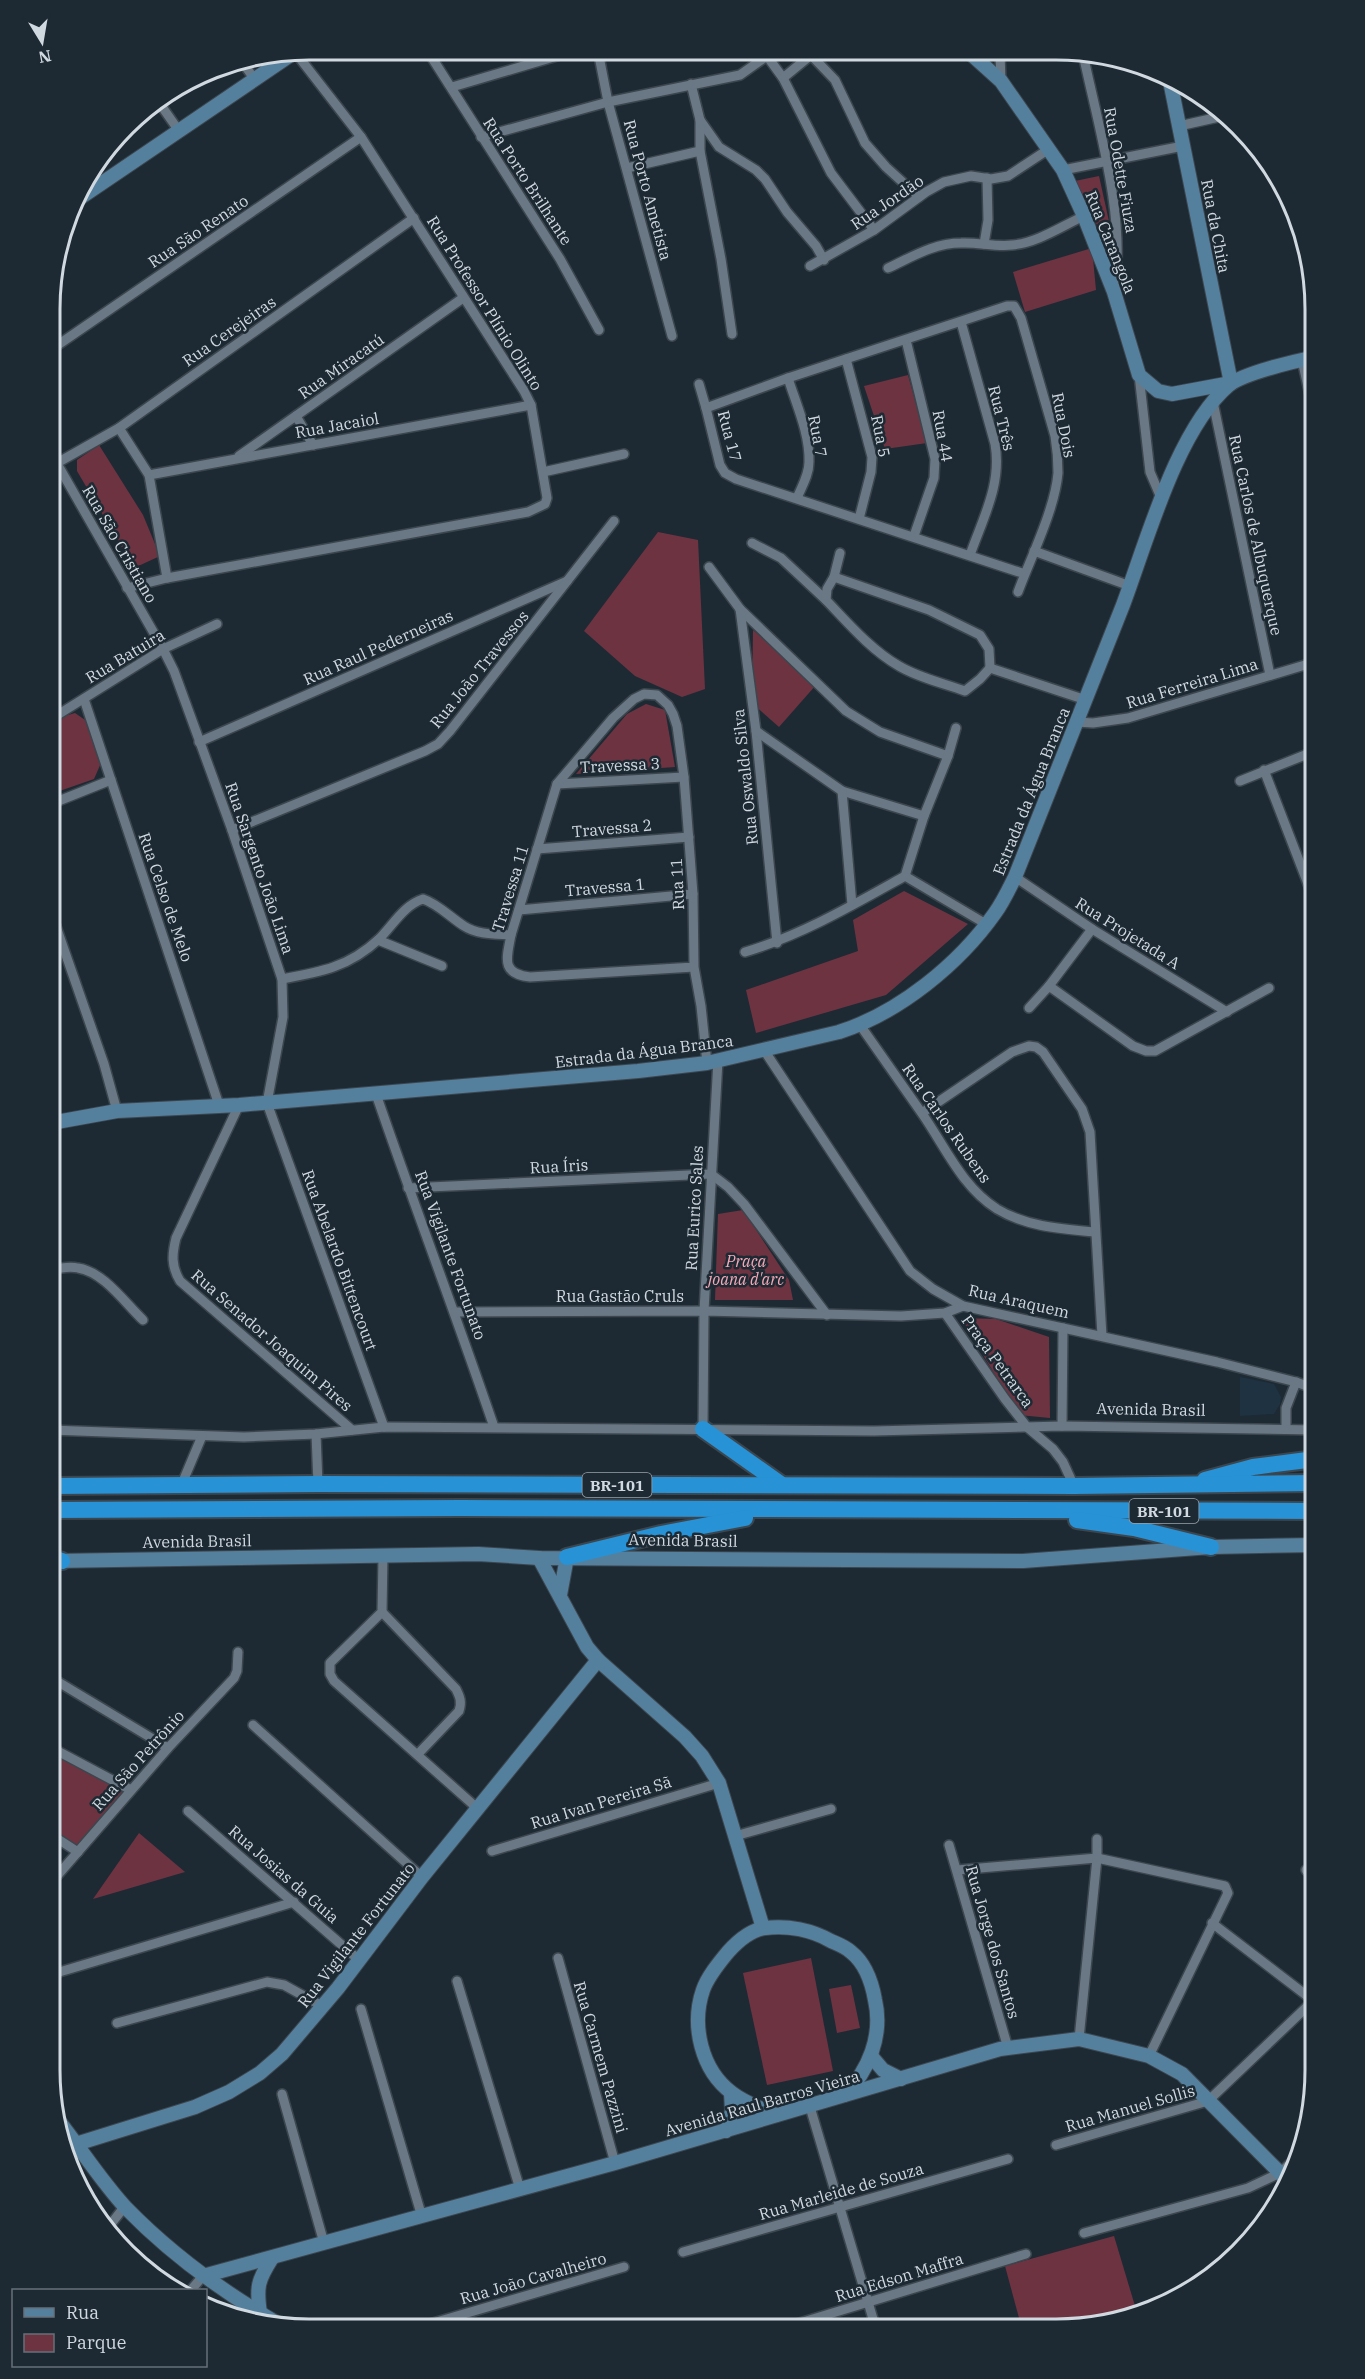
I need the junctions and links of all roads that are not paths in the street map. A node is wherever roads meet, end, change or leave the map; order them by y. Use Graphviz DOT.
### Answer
graph roads {
  1 [pos="301,60"];
  2 [pos="434,60"];
  3 [pos="544,60"];
  4 [pos="600,60"];
  5 [pos="757,60"];
  6 [pos="769,60"];
  7 [pos="803,60"];
  8 [pos="816,60"];
  9 [pos="978,60"];
  10 [pos="1000,60"];
  11 [pos="281,62"];
  12 [pos="1085,62"];
  13 [pos="246,68"];
  14 [pos="783,78"];
  15 [pos="255,80"];
  16 [pos="1001,81"];
  17 [pos="692,84"];
  18 [pos="452,87"];
  19 [pos="1172,89"];
  20 [pos="608,102"];
  21 [pos="163,107"];
  22 [pos="1215,118"];
  23 [pos="700,120"];
  24 [pos="1179,126"];
  25 [pos="179,131"];
  26 [pos="481,137"];
  27 [pos="361,138"];
  28 [pos="1184,146"];
  29 [pos="1049,149"];
  30 [pos="700,151"];
  31 [pos="1106,161"];
  32 [pos="627,168"];
  33 [pos="1063,170"];
  34 [pos="987,178"];
  35 [pos="89,192"];
  36 [pos="919,197"];
  37 [pos="1084,216"];
  38 [pos="414,218"];
  39 [pos="874,230"];
  40 [pos="984,244"];
  41 [pos="824,260"];
  42 [pos="810,266"];
  43 [pos="888,268"];
  44 [pos="1114,291"];
  45 [pos="463,298"];
  46 [pos="1007,306"];
  47 [pos="961,322"];
  48 [pos="599,330"];
  49 [pos="732,334"];
  50 [pos="672,336"];
  51 [pos="906,340"];
  52 [pos="60,344"];
  53 [pos="846,359"];
  54 [pos="1305,359"];
  55 [pos="1139,375"];
  56 [pos="788,378"];
  57 [pos="1231,383"];
  58 [pos="699,384"];
  59 [pos="1213,402"];
  60 [pos="531,405"];
  61 [pos="706,408"];
  62 [pos="296,416"];
  63 [pos="118,428"];
  64 [pos="313,445"];
  65 [pos="624,454"];
  66 [pos="235,459"];
  67 [pos="60,461"];
  68 [pos="60,468"];
  69 [pos="543,472"];
  70 [pos="149,475"];
  71 [pos="797,498"];
  72 [pos="1162,500"];
  73 [pos="859,519"];
  74 [pos="614,521"];
  75 [pos="914,536"];
  76 [pos="752,543"];
  77 [pos="1034,551"];
  78 [pos="840,553"];
  79 [pos="970,555"];
  80 [pos="709,567"];
  81 [pos="1025,574"];
  82 [pos="834,577"];
  83 [pos="167,578"];
  84 [pos="569,580"];
  85 [pos="1130,586"];
  86 [pos="127,588"];
  87 [pos="1018,592"];
  88 [pos="826,600"];
  89 [pos="740,609"];
  90 [pos="217,624"];
  91 [pos="163,649"];
  92 [pos="1305,665"];
  93 [pos="990,668"];
  94 [pos="1270,675"];
  95 [pos="84,699"];
  96 [pos="1086,700"];
  97 [pos="668,705"];
  98 [pos="60,714"];
  99 [pos="1077,722"];
  100 [pos="956,728"];
  101 [pos="756,731"];
  102 [pos="199,742"];
  103 [pos="1305,755"];
  104 [pos="948,756"];
  105 [pos="1264,770"];
  106 [pos="684,777"];
  107 [pos="111,780"];
  108 [pos="1240,781"];
  109 [pos="557,784"];
  110 [pos="842,791"];
  111 [pos="60,800"];
  112 [pos="924,816"];
  113 [pos="232,830"];
  114 [pos="689,837"];
  115 [pos="537,849"];
  116 [pos="905,876"];
  117 [pos="1305,876"];
  118 [pos="1016,877"];
  119 [pos="693,894"];
  120 [pos="852,905"];
  121 [pos="519,910"];
  122 [pos="986,924"];
  123 [pos="1092,929"];
  124 [pos="511,935"];
  125 [pos="60,938"];
  126 [pos="378,940"];
  127 [pos="777,943"];
  128 [pos="745,952"];
  129 [pos="442,966"];
  130 [pos="694,967"];
  131 [pos="282,979"];
  132 [pos="1049,986"];
  133 [pos="1269,988"];
  134 [pos="1029,1008"];
  135 [pos="1227,1012"];
  136 [pos="860,1025"];
  137 [pos="764,1050"];
  138 [pos="712,1062"];
  139 [pos="376,1094"];
  140 [pos="267,1103"];
  141 [pos="219,1105"];
  142 [pos="239,1105"];
  143 [pos="117,1111"];
  144 [pos="922,1113"];
  145 [pos="60,1121"];
  146 [pos="711,1174"];
  147 [pos="408,1188"];
  148 [pos="1095,1232"];
  149 [pos="60,1269"];
  150 [pos="963,1306"];
  151 [pos="704,1311"];
  152 [pos="455,1312"];
  153 [pos="945,1313"];
  154 [pos="827,1315"];
  155 [pos="143,1320"];
  156 [pos="1063,1328"];
  157 [pos="1102,1336"];
  158 [pos="1296,1382"];
  159 [pos="1305,1385"];
  160 [pos="1062,1426"];
  161 [pos="384,1427"];
  162 [pos="494,1427"];
  163 [pos="1027,1427"];
  164 [pos="704,1429"];
  165 [pos="1286,1429"];
  166 [pos="60,1430"];
  167 [pos="352,1430"];
  168 [pos="1305,1430"];
  169 [pos="316,1434"];
  170 [pos="202,1436"];
  171 [pos="1305,1460"];
  172 [pos="1305,1483"];
  173 [pos="318,1484"];
  174 [pos="782,1485"];
  175 [pos="60,1486"];
  176 [pos="181,1486"];
  177 [pos="1074,1486"];
  178 [pos="1184,1486"];
  179 [pos="60,1510"];
  180 [pos="795,1511"];
  181 [pos="1014,1511"];
  182 [pos="1305,1511"];
  183 [pos="1305,1545"];
  184 [pos="1211,1547"];
  185 [pos="383,1556"];
  186 [pos="567,1557"];
  187 [pos="539,1558"];
  188 [pos="60,1560"];
  189 [pos="560,1594"];
  190 [pos="382,1612"];
  191 [pos="237,1652"];
  192 [pos="598,1660"];
  193 [pos="60,1683"];
  194 [pos="253,1725"];
  195 [pos="168,1748"];
  196 [pos="60,1752"];
  197 [pos="418,1754"];
  198 [pos="719,1783"];
  199 [pos="131,1790"];
  200 [pos="477,1808"];
  201 [pos="831,1809"];
  202 [pos="188,1811"];
  203 [pos="735,1836"];
  204 [pos="1097,1839"];
  205 [pos="60,1840"];
  206 [pos="949,1845"];
  207 [pos="492,1851"];
  208 [pos="78,1852"];
  209 [pos="1097,1858"];
  210 [pos="957,1870"];
  211 [pos="60,1873"];
  212 [pos="422,1876"];
  213 [pos="294,1902"];
  214 [pos="1212,1923"];
  215 [pos="763,1928"];
  216 [pos="558,1958"];
  217 [pos="359,1960"];
  218 [pos="60,1972"];
  219 [pos="457,1981"];
  220 [pos="1305,1994"];
  221 [pos="322,2006"];
  222 [pos="361,2009"];
  223 [pos="1305,2009"];
  224 [pos="117,2023"];
  225 [pos="1079,2039"];
  226 [pos="1008,2048"];
  227 [pos="871,2056"];
  228 [pos="1149,2056"];
  229 [pos="901,2079"];
  230 [pos="731,2093"];
  231 [pos="282,2094"];
  232 [pos="842,2096"];
  233 [pos="1208,2101"];
  234 [pos="810,2107"];
  235 [pos="776,2115"];
  236 [pos="726,2131"];
  237 [pos="68,2134"];
  238 [pos="76,2144"];
  239 [pos="1056,2145"];
  240 [pos="1008,2159"];
  241 [pos="615,2163"];
  242 [pos="1282,2175"];
  243 [pos="1280,2178"];
  244 [pos="520,2189"];
  245 [pos="124,2206"];
  246 [pos="838,2208"];
  247 [pos="422,2217"];
  248 [pos="112,2223"];
  249 [pos="1084,2233"];
  250 [pos="324,2243"];
  251 [pos="683,2252"];
  252 [pos="1026,2254"];
  253 [pos="272,2258"];
  254 [pos="624,2267"];
  255 [pos="203,2276"];
  256 [pos="192,2289"];
  257 [pos="868,2302"];
  258 [pos="260,2313"];
  259 [pos="447,2319"];
  260 [pos="813,2319"];
  261 [pos="873,2319"];
  1 -- 27 [label="street, Rua Professor Plínio Olinto"];
  2 -- 18 [label="street, Rua Porto Brilhante"];
  3 -- 18 [label="street"];
  4 -- 20 [label="street, Rua Porto Ametista"];
  5 -- 17 [label="street"];
  6 -- 14 [label="street"];
  7 -- 14 [label="street"];
  8 -- 36 [label="street"];
  9 -- 16 [label="street, Rua Carangola"];
  10 -- 16 [label="street"];
  11 -- 15 [label="street"];
  12 -- 31 [label="street, Rua Odette Fiuza"];
  13 -- 15 [label="street"];
  14 -- 39 [label="street"];
  15 -- 25 [label="street"];
  16 -- 29 [label="street, Rua Carangola"];
  17 -- 20 [label="street"];
  17 -- 23 [label="street"];
  18 -- 26 [label="street, Rua Porto Brilhante"];
  19 -- 24 [label="street, Rua da Chita"];
  20 -- 26 [label="street"];
  20 -- 32 [label="street, Rua Porto Ametista"];
  21 -- 25 [label="street"];
  22 -- 24 [label="street"];
  23 -- 30 [label="street"];
  23 -- 41 [label="street"];
  24 -- 28 [label="street, Rua da Chita"];
  25 -- 35 [label="street"];
  26 -- 48 [label="street, Rua Porto Brilhante"];
  27 -- 38 [label="street, Rua Professor Plínio Olinto"];
  27 -- 52 [label="street, Rua São Renato"];
  28 -- 31 [label="street"];
  28 -- 57 [label="street, Rua da Chita"];
  29 -- 33 [label="street, Rua Carangola"];
  29 -- 34 [label="street, Rua Jordão"];
  30 -- 32 [label="street"];
  30 -- 49 [label="street"];
  31 -- 33 [label="street"];
  31 -- 44 [label="street, Rua Odette Fiuza"];
  32 -- 50 [label="street, Rua Porto Ametista"];
  33 -- 37 [label="street, Rua Carangola"];
  34 -- 36 [label="street, Rua Jordão"];
  34 -- 40 [label="street"];
  36 -- 39 [label="street, Rua Jordão"];
  37 -- 40 [label="street"];
  37 -- 44 [label="street, Rua Carangola"];
  38 -- 45 [label="street, Rua Professor Plínio Olinto"];
  38 -- 63 [label="street, Rua Cerejeiras"];
  39 -- 41 [label="street, Rua Jordão"];
  40 -- 43 [label="street"];
  41 -- 42 [label="street, Rua Jordão"];
  44 -- 55 [label="street, Rua Carangola"];
  45 -- 60 [label="street, Rua Professor Plínio Olinto"];
  45 -- 62 [label="street, Rua Miracatú"];
  46 -- 47 [label="street, Rua 17"];
  46 -- 77 [label="street, Rua Dois"];
  47 -- 51 [label="street, Rua 17"];
  47 -- 79 [label="street, Rua Três"];
  51 -- 53 [label="street, Rua 17"];
  51 -- 75 [label="street, Rua 44"];
  53 -- 56 [label="street, Rua 17"];
  53 -- 73 [label="street, Rua 5"];
  54 -- 57 [label="street, Estrada da Água Branca"];
  55 -- 57 [label="street"];
  55 -- 72 [label="street"];
  56 -- 61 [label="street, Rua 17"];
  56 -- 71 [label="street, Rua 7"];
  57 -- 59 [label="street, Estrada da Água Branca"];
  58 -- 61 [label="street"];
  59 -- 72 [label="street, Estrada da Água Branca"];
  59 -- 94 [label="street, Rua Carlos de Albuquerque"];
  60 -- 64 [label="street, Rua Jacaiol"];
  60 -- 69 [label="street, Rua Professor Plínio Olinto"];
  61 -- 71 [label="street, Rua 17"];
  62 -- 64 [label="street"];
  62 -- 66 [label="street, Rua Miracatú"];
  63 -- 67 [label="street, Rua Cerejeiras"];
  63 -- 70 [label="street"];
  64 -- 66 [label="street, Rua Jacaiol"];
  65 -- 69 [label="street"];
  66 -- 70 [label="street, Rua Jacaiol"];
  68 -- 86 [label="street, Rua São Cristiano"];
  69 -- 83 [label="street, Rua Professor Plínio Olinto"];
  70 -- 83 [label="street"];
  71 -- 73 [label="street, Rua 17"];
  72 -- 85 [label="street, Estrada da Água Branca"];
  73 -- 75 [label="street, Rua 17"];
  74 -- 84 [label="street, Rua João Travessos"];
  75 -- 79 [label="street, Rua 17"];
  76 -- 88 [label="street"];
  77 -- 81 [label="street, Rua Dois"];
  77 -- 85 [label="street"];
  78 -- 82 [label="street"];
  79 -- 81 [label="street, Rua 17"];
  80 -- 89 [label="street"];
  81 -- 87 [label="street, Rua Dois"];
  82 -- 88 [label="street"];
  82 -- 93 [label="street"];
  83 -- 86 [label="street, Rua Professor Plínio Olinto"];
  84 -- 102 [label="street, Rua Raul Pederneiras"];
  84 -- 113 [label="street, Rua João Travessos"];
  85 -- 96 [label="street, Estrada da Água Branca"];
  86 -- 91 [label="street, Rua São Cristiano"];
  88 -- 93 [label="street"];
  89 -- 101 [label="street, Rua Oswaldo Silva"];
  89 -- 104 [label="street"];
  90 -- 91 [label="street, Rua Batuira"];
  91 -- 95 [label="street, Rua Batuira"];
  91 -- 102 [label="street, Rua Sargento João Lima"];
  92 -- 94 [label="street, Rua Ferreira Lima"];
  93 -- 96 [label="street"];
  94 -- 99 [label="street, Rua Ferreira Lima"];
  95 -- 98 [label="street, Rua Batuira"];
  95 -- 107 [label="street, Rua Celso de Melo"];
  96 -- 99 [label="street, Estrada da Água Branca"];
  97 -- 106 [label="street, Rua 11"];
  97 -- 109 [label="street, Travessa 11"];
  99 -- 118 [label="street, Estrada da Água Branca"];
  100 -- 104 [label="street"];
  101 -- 110 [label="street"];
  101 -- 127 [label="street, Rua Oswaldo Silva"];
  102 -- 113 [label="street, Rua Sargento João Lima"];
  103 -- 105 [label="street"];
  104 -- 112 [label="street"];
  105 -- 108 [label="street"];
  105 -- 117 [label="street"];
  106 -- 109 [label="street, Travessa 3"];
  106 -- 114 [label="street, Rua 11"];
  107 -- 111 [label="street"];
  107 -- 141 [label="street, Rua Celso de Melo"];
  109 -- 115 [label="street, Travessa 11"];
  110 -- 112 [label="street"];
  110 -- 120 [label="street"];
  112 -- 116 [label="street"];
  113 -- 131 [label="street, Rua Sargento João Lima"];
  114 -- 115 [label="street, Travessa 2"];
  114 -- 119 [label="street, Rua 11"];
  115 -- 121 [label="street, Travessa 11"];
  116 -- 120 [label="street"];
  116 -- 122 [label="street"];
  118 -- 122 [label="street, Estrada da Água Branca"];
  118 -- 123 [label="street, Rua Projetada A"];
  119 -- 121 [label="street, Travessa 1"];
  119 -- 130 [label="street, Rua 11"];
  120 -- 127 [label="street"];
  121 -- 124 [label="street, Travessa 11"];
  122 -- 136 [label="street, Estrada da Água Branca"];
  123 -- 132 [label="street"];
  123 -- 135 [label="street, Rua Projetada A"];
  124 -- 126 [label="street"];
  124 -- 130 [label="street, Travessa 11"];
  125 -- 143 [label="street"];
  126 -- 129 [label="street"];
  126 -- 131 [label="street"];
  127 -- 128 [label="street"];
  130 -- 138 [label="street, Rua 11"];
  131 -- 140 [label="street, Rua Sargento João Lima"];
  132 -- 134 [label="street"];
  132 -- 135 [label="street"];
  133 -- 135 [label="street"];
  136 -- 137 [label="street, Estrada da Água Branca"];
  136 -- 144 [label="street, Rua Carlos Rubens"];
  137 -- 138 [label="street, Estrada da Água Branca"];
  137 -- 150 [label="street, Rua Araquem"];
  138 -- 139 [label="street, Estrada da Água Branca"];
  138 -- 146 [label="street, Rua Eurico Sales"];
  139 -- 140 [label="street, Estrada da Água Branca"];
  139 -- 147 [label="street, Rua Vigilante Fortunato"];
  140 -- 142 [label="street, Estrada da Água Branca"];
  140 -- 161 [label="street, Rua Abelardo Bittencourt"];
  141 -- 142 [label="street, Estrada da Água Branca"];
  141 -- 143 [label="street, Estrada da Água Branca"];
  142 -- 167 [label="street, Rua Senador Joaquim Pires"];
  143 -- 145 [label="street, Estrada da Água Branca"];
  144 -- 148 [label="street, Rua Carlos Rubens"];
  144 -- 148 [label="street"];
  146 -- 147 [label="street, Rua Íris"];
  146 -- 151 [label="street, Rua Eurico Sales"];
  146 -- 154 [label="street"];
  147 -- 152 [label="street, Rua Vigilante Fortunato"];
  148 -- 157 [label="street"];
  149 -- 155 [label="street"];
  150 -- 153 [label="street, Rua Gastão Cruls"];
  150 -- 156 [label="street, Rua Araquem"];
  151 -- 152 [label="street, Rua Gastão Cruls"];
  151 -- 154 [label="street, Rua Gastão Cruls"];
  151 -- 164 [label="street, Rua Eurico Sales"];
  152 -- 162 [label="street, Rua Vigilante Fortunato"];
  153 -- 154 [label="street, Rua Gastão Cruls"];
  153 -- 163 [label="street, Praça Petrarca"];
  156 -- 157 [label="street, Rua Araquem"];
  156 -- 160 [label="street, Praça Petrarca"];
  157 -- 158 [label="street, Rua Araquem"];
  158 -- 159 [label="street, Rua Araquem"];
  158 -- 165 [label="street"];
  160 -- 163 [label="street, Avenida Brasil"];
  160 -- 165 [label="street, Avenida Brasil"];
  161 -- 162 [label="street, Avenida Brasil"];
  161 -- 167 [label="street, Avenida Brasil"];
  162 -- 164 [label="street, Avenida Brasil"];
  163 -- 164 [label="street, Avenida Brasil"];
  163 -- 177 [label="street, Praça Petrarca"];
  164 -- 174 [label="highway"];
  165 -- 168 [label="street, Avenida Brasil"];
  166 -- 170 [label="street, Avenida Brasil"];
  167 -- 169 [label="street, Avenida Brasil"];
  169 -- 170 [label="street, Avenida Brasil"];
  169 -- 173 [label="street"];
  170 -- 176 [label="street"];
  171 -- 178 [label="highway"];
  172 -- 178 [label="highway, BR-101"];
  173 -- 174 [label="highway, BR-101"];
  173 -- 176 [label="highway, BR-101"];
  174 -- 177 [label="highway, BR-101"];
  175 -- 176 [label="highway, BR-101"];
  177 -- 178 [label="highway, BR-101"];
  179 -- 180 [label="highway, Avenida Brasil / BR-101"];
  180 -- 181 [label="highway, Avenida Brasil / BR-101"];
  180 -- 186 [label="highway"];
  181 -- 182 [label="highway, Avenida Brasil / BR-101"];
  181 -- 184 [label="highway"];
  183 -- 184 [label="street, Avenida Brasil"];
  184 -- 186 [label="street, Avenida Brasil"];
  185 -- 187 [label="street, Avenida Brasil"];
  185 -- 188 [label="street, Avenida Brasil"];
  185 -- 190 [label="street"];
  186 -- 187 [label="street, Avenida Brasil"];
  186 -- 189 [label="street"];
  187 -- 189 [label="street"];
  189 -- 192 [label="street"];
  190 -- 197 [label="street"];
  190 -- 197 [label="street"];
  191 -- 195 [label="street, Rua São Petrônio"];
  192 -- 198 [label="street"];
  192 -- 200 [label="street, Rua Vigilante Fortunato"];
  193 -- 195 [label="street"];
  194 -- 212 [label="street"];
  195 -- 199 [label="street, Rua São Petrônio"];
  196 -- 199 [label="street"];
  197 -- 200 [label="street"];
  198 -- 203 [label="street"];
  198 -- 207 [label="street, Rua Ivan Pereira Sã"];
  199 -- 208 [label="street, Rua São Petrônio"];
  200 -- 212 [label="street, Rua Vigilante Fortunato"];
  201 -- 203 [label="street"];
  202 -- 213 [label="street, Rua Josias da Guia"];
  203 -- 215 [label="street"];
  204 -- 209 [label="street"];
  205 -- 208 [label="street"];
  206 -- 210 [label="street, Rua Jorge dos Santos"];
  208 -- 211 [label="street, Rua São Petrônio"];
  209 -- 210 [label="street"];
  209 -- 214 [label="street"];
  209 -- 225 [label="street"];
  210 -- 226 [label="street, Rua Jorge dos Santos"];
  212 -- 217 [label="street, Rua Vigilante Fortunato"];
  213 -- 217 [label="street, Rua Josias da Guia"];
  213 -- 218 [label="street"];
  214 -- 220 [label="street"];
  214 -- 228 [label="street"];
  215 -- 227 [label="street"];
  215 -- 230 [label="street"];
  216 -- 241 [label="street, Rua Carmem Pazzini"];
  217 -- 221 [label="street, Rua Vigilante Fortunato"];
  219 -- 244 [label="street"];
  221 -- 224 [label="street"];
  221 -- 238 [label="street, Rua Vigilante Fortunato"];
  222 -- 247 [label="street"];
  223 -- 233 [label="street, Rua Manuel Sollis"];
  225 -- 226 [label="street, Avenida Raul Barros Vieira"];
  225 -- 228 [label="street, Avenida Raul Barros Vieira"];
  226 -- 229 [label="street, Avenida Raul Barros Vieira"];
  227 -- 229 [label="street"];
  227 -- 232 [label="street"];
  228 -- 233 [label="street, Avenida Raul Barros Vieira"];
  229 -- 232 [label="street, Avenida Raul Barros Vieira"];
  230 -- 235 [label="street"];
  230 -- 236 [label="street"];
  231 -- 250 [label="street"];
  232 -- 234 [label="street, Avenida Raul Barros Vieira"];
  233 -- 239 [label="street, Rua Manuel Sollis"];
  233 -- 242 [label="street, Avenida Raul Barros Vieira"];
  234 -- 235 [label="street, Avenida Raul Barros Vieira"];
  234 -- 246 [label="street"];
  235 -- 236 [label="street, Avenida Raul Barros Vieira"];
  236 -- 241 [label="street, Avenida Raul Barros Vieira"];
  237 -- 238 [label="street"];
  238 -- 245 [label="street"];
  240 -- 246 [label="street, Rua Marleide de Souza"];
  241 -- 244 [label="street, Avenida Raul Barros Vieira"];
  243 -- 249 [label="street"];
  244 -- 247 [label="street, Avenida Raul Barros Vieira"];
  245 -- 248 [label="street"];
  245 -- 255 [label="street"];
  246 -- 251 [label="street, Rua Marleide de Souza"];
  246 -- 257 [label="street"];
  247 -- 250 [label="street, Avenida Raul Barros Vieira"];
  250 -- 253 [label="street, Avenida Raul Barros Vieira"];
  252 -- 257 [label="street, Rua Edson Maffra"];
  253 -- 255 [label="street, Avenida Raul Barros Vieira"];
  253 -- 258 [label="street"];
  254 -- 259 [label="street, Rua João Cavalheiro"];
  255 -- 256 [label="street"];
  255 -- 258 [label="street"];
  257 -- 260 [label="street, Rua Edson Maffra"];
  257 -- 261 [label="street"];
}
